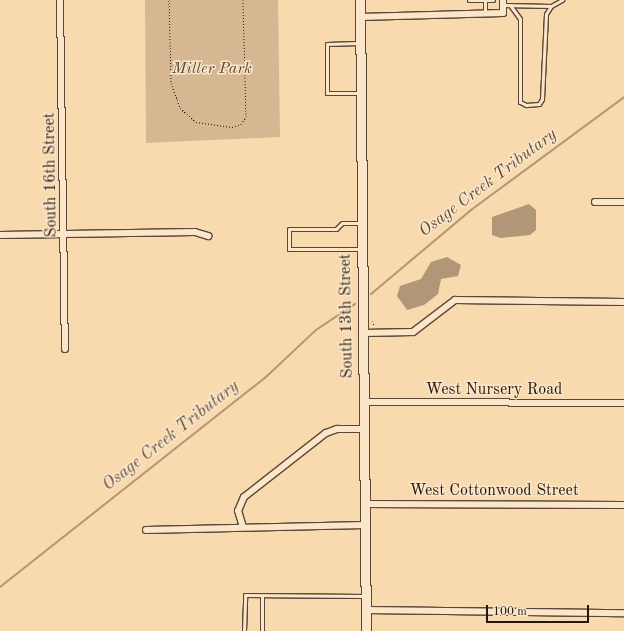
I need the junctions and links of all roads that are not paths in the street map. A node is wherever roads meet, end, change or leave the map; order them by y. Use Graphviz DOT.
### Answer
graph roads {
  1 [pos="60,0"];
  2 [pos="360,0"];
  3 [pos="468,0"];
  4 [pos="485,0"];
  5 [pos="493,0"];
  6 [pos="562,0"];
  7 [pos="503,2"];
  8 [pos="510,5"];
  9 [pos="551,6"];
  10 [pos="485,14"];
  11 [pos="360,17"];
  12 [pos="360,43"];
  13 [pos="360,93"];
  14 [pos="595,202"];
  15 [pos="624,202"];
  16 [pos="362,223"];
  17 [pos="0,235"];
  18 [pos="66,235"];
  19 [pos="208,236"];
  20 [pos="362,249"];
  21 [pos="624,302"];
  22 [pos="363,333"];
  23 [pos="65,349"];
  24 [pos="363,402"];
  25 [pos="624,403"];
  26 [pos="364,430"];
  27 [pos="364,504"];
  28 [pos="624,505"];
  29 [pos="243,526"];
  30 [pos="365,526"];
  31 [pos="146,530"];
  32 [pos="262,596"];
  33 [pos="366,596"];
  34 [pos="366,610"];
  35 [pos="624,613"];
  36 [pos="244,631"];
  37 [pos="262,631"];
  38 [pos="366,631"];
  1 -- 18 [label="street, South 16th Street"];
  2 -- 11 [label="street, South 13th Street"];
  3 -- 4 [label="lane"];
  4 -- 5 [label="lane"];
  4 -- 10 [label="lane"];
  6 -- 9 [label="lane"];
  7 -- 8 [label="lane"];
  7 -- 10 [label="street"];
  8 -- 9 [label="lane"];
  8 -- 9 [label="lane"];
  10 -- 11 [label="street"];
  11 -- 12 [label="street, South 13th Street"];
  12 -- 13 [label="street, South 13th Street"];
  12 -- 13 [label="lane"];
  13 -- 16 [label="street, South 13th Street"];
  14 -- 15 [label="street"];
  16 -- 20 [label="street, South 13th Street"];
  16 -- 20 [label="lane"];
  17 -- 18 [label="street"];
  18 -- 19 [label="street"];
  18 -- 23 [label="street, South 16th Street"];
  20 -- 22 [label="street, South 13th Street"];
  21 -- 22 [label="street"];
  22 -- 24 [label="street, South 13th Street"];
  24 -- 25 [label="street, West Nursery Road"];
  24 -- 26 [label="street, South 13th Street"];
  26 -- 27 [label="street, South 13th Street"];
  26 -- 29 [label="street"];
  27 -- 28 [label="street, West Cottonwood Street"];
  27 -- 30 [label="street, South 13th Street"];
  29 -- 30 [label="street"];
  29 -- 31 [label="street"];
  30 -- 33 [label="street, South 13th Street"];
  32 -- 33 [label="lane"];
  32 -- 36 [label="lane"];
  32 -- 37 [label="lane"];
  33 -- 34 [label="street, South 13th Street"];
  34 -- 35 [label="street"];
  34 -- 38 [label="street, South 13th Street"];
}
